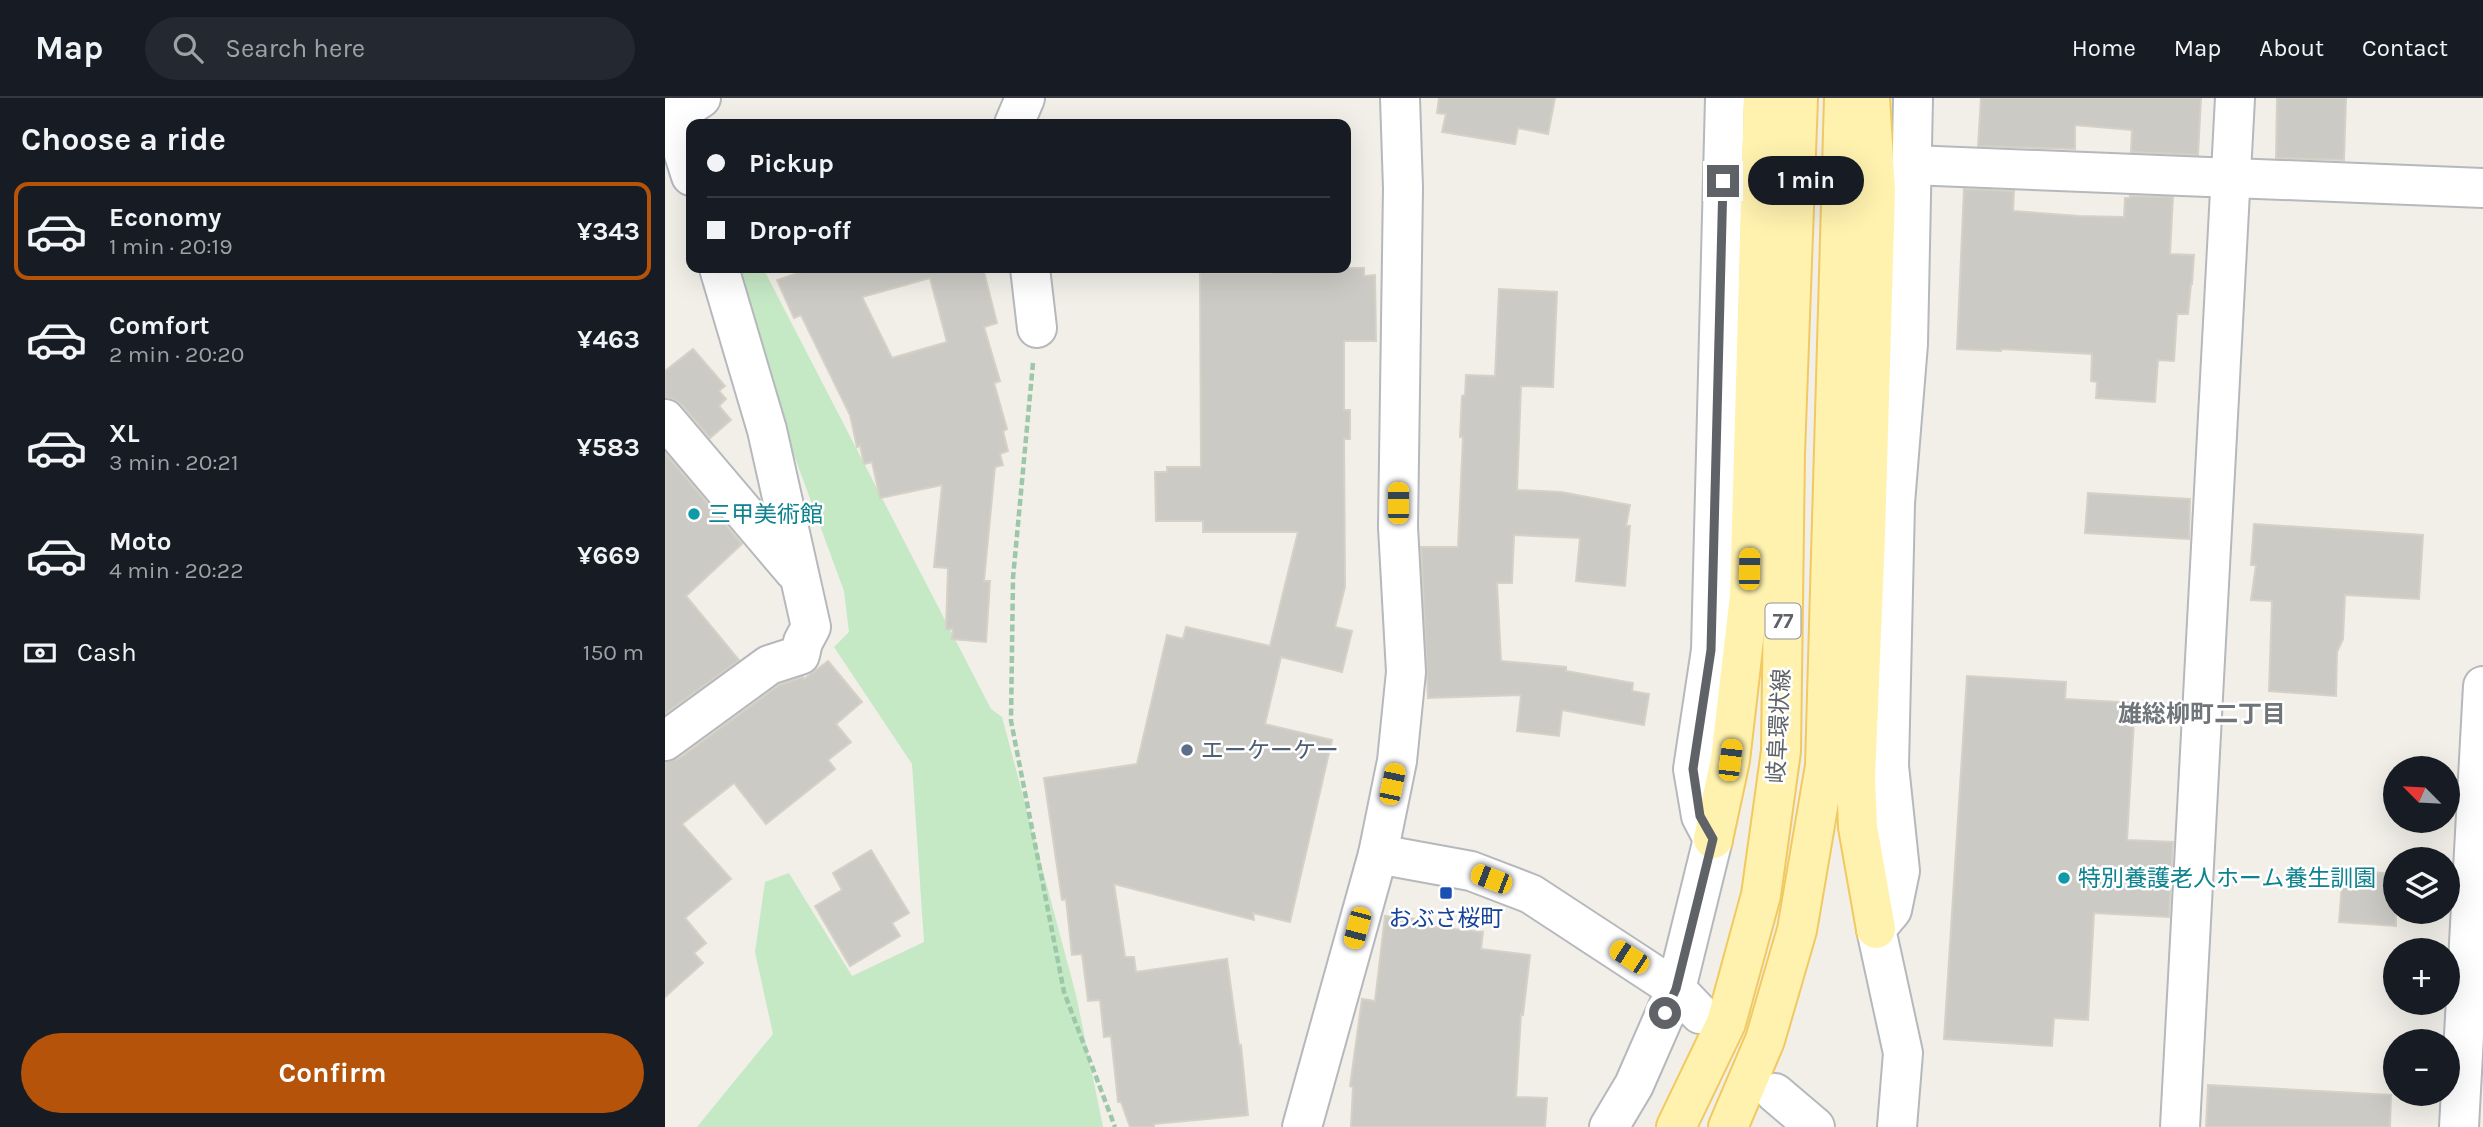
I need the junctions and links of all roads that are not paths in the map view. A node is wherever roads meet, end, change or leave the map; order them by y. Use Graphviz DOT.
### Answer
graph roads {
  1 [pos="701,98"];
  2 [pos="1025,98"];
  3 [pos="1400,98"];
  4 [pos="1725,98"];
  5 [pos="1763,98"];
  6 [pos="1798,98"];
  7 [pos="1844,98"];
  8 [pos="1870,98"];
  9 [pos="1913,98"];
  10 [pos="2235,98"];
  11 [pos="1016,119"];
  12 [pos="686,160"];
  13 [pos="1911,166"];
  14 [pos="2231,178"];
  15 [pos="2483,188"];
  16 [pos="720,273"];
  17 [pos="1031,273"];
  18 [pos="1037,328"];
  19 [pos="665,419"];
  20 [pos="798,575"];
  21 [pos="2483,686"];
  22 [pos="665,741"];
  23 [pos="1713,839"];
  24 [pos="1378,854"];
  25 [pos="1876,929"];
  26 [pos="1688,1001"];
  27 [pos="1775,1093"];
  28 [pos="1302,1127"];
  29 [pos="1609,1127"];
  30 [pos="1676,1127"];
  31 [pos="1728,1127"];
  32 [pos="1815,1127"];
  33 [pos="1897,1127"];
  34 [pos="2180,1127"];
  35 [pos="2459,1127"];
  1 -- 12 [label="street"];
  2 -- 11 [label="street"];
  3 -- 24 [label="street"];
  4 -- 23 [label="street"];
  5 -- 23 [label="main road, 77"];
  6 -- 30 [label="main road, 岐阜環状線 / 77"];
  7 -- 31 [label="main road, 岐阜環状線 / 77"];
  8 -- 25 [label="main road"];
  9 -- 13 [label="street"];
  10 -- 14 [label="street"];
  13 -- 14 [label="street"];
  13 -- 25 [label="street"];
  14 -- 15 [label="street"];
  14 -- 34 [label="street"];
  16 -- 20 [label="street"];
  17 -- 18 [label="street"];
  19 -- 20 [label="street"];
  20 -- 22 [label="street"];
  21 -- 35 [label="street"];
  23 -- 26 [label="street"];
  24 -- 26 [label="street"];
  24 -- 28 [label="street"];
  25 -- 33 [label="street"];
  26 -- 29 [label="street"];
  27 -- 32 [label="street"];
}
